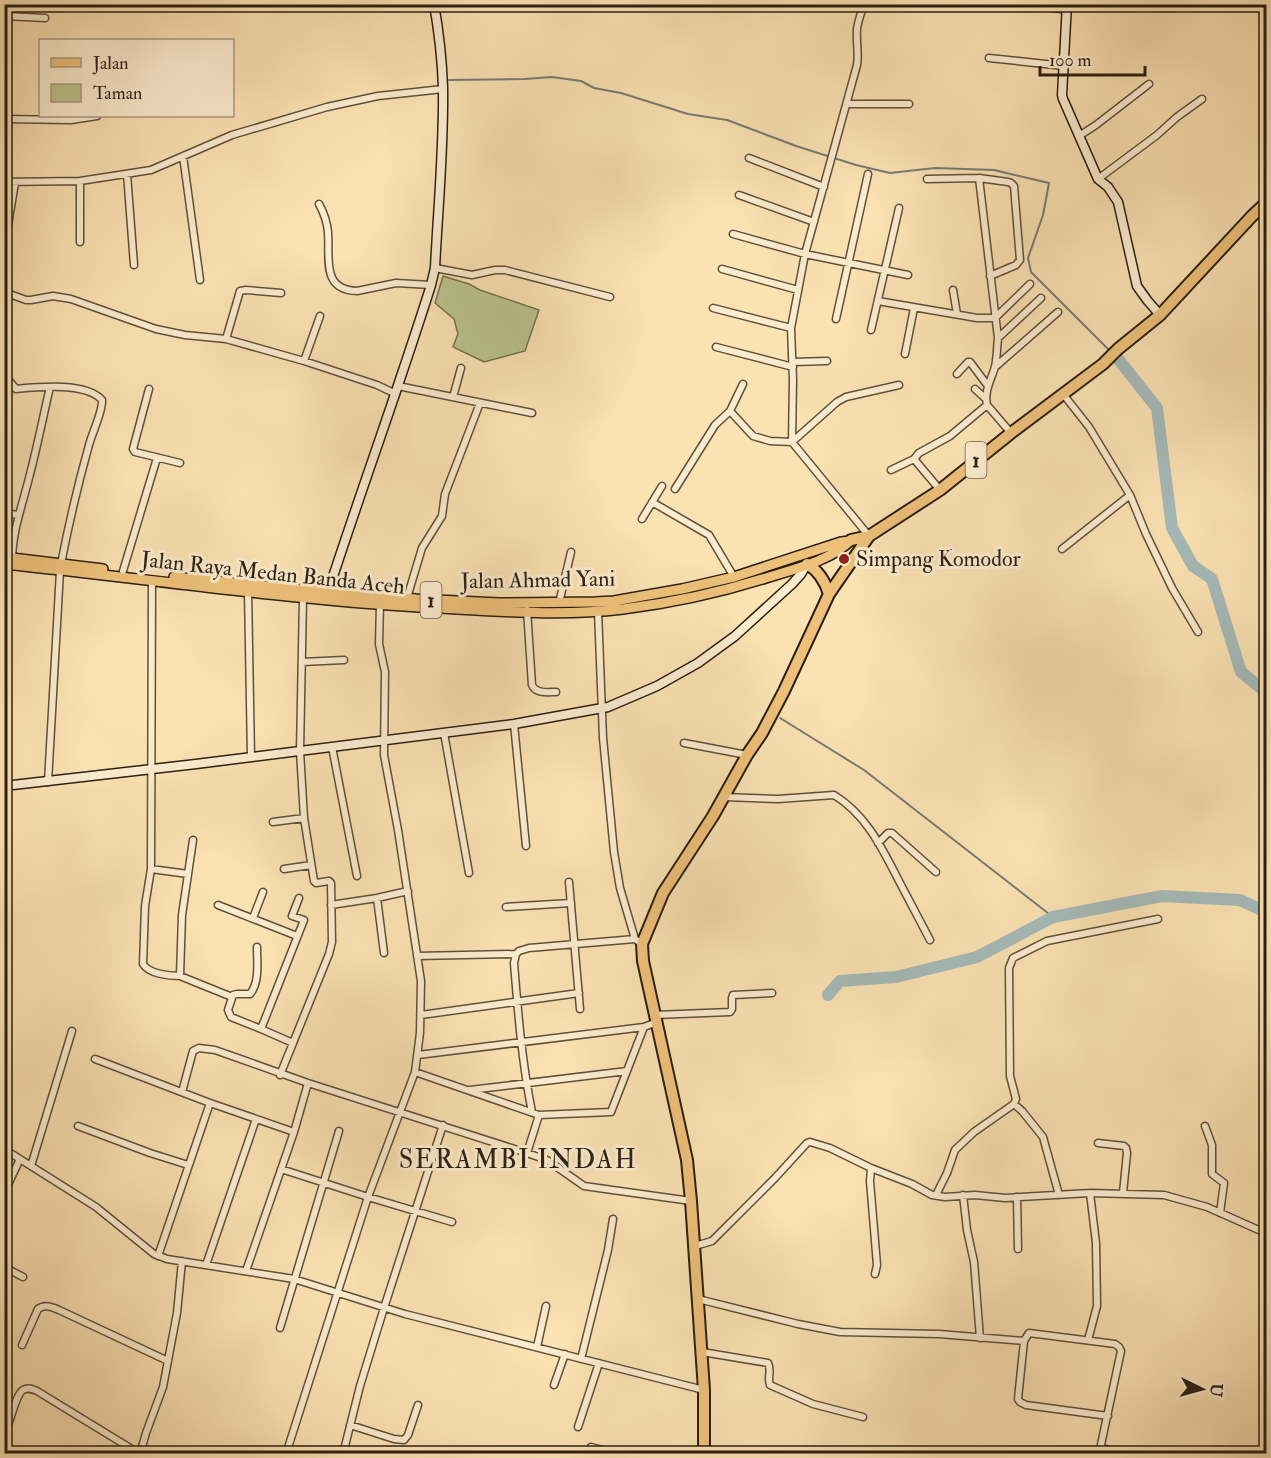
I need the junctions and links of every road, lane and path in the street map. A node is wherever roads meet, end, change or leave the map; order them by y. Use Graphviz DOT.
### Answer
graph roads {
  1 [pos="434,4"];
  2 [pos="864,4"];
  3 [pos="1028,4"];
  4 [pos="1067,7"];
  5 [pos="4,16"];
  6 [pos="45,18"];
  7 [pos="989,58"];
  8 [pos="1064,66"];
  9 [pos="443,84"];
  10 [pos="1149,84"];
  11 [pos="1202,99"];
  12 [pos="847,104"];
  13 [pos="909,104"];
  14 [pos="90,117"];
  15 [pos="4,119"];
  16 [pos="1078,136"];
  17 [pos="183,156"];
  18 [pos="749,158"];
  19 [pos="127,174"];
  20 [pos="868,174"];
  21 [pos="979,178"];
  22 [pos="1098,179"];
  23 [pos="927,180"];
  24 [pos="80,181"];
  25 [pos="4,182"];
  26 [pos="15,183"];
  27 [pos="824,187"];
  28 [pos="740,195"];
  29 [pos="1266,203"];
  30 [pos="320,204"];
  31 [pos="899,208"];
  32 [pos="814,222"];
  33 [pos="733,234"];
  34 [pos="80,242"];
  35 [pos="4,249"];
  36 [pos="806,254"];
  37 [pos="848,263"];
  38 [pos="134,265"];
  39 [pos="435,268"];
  40 [pos="722,269"];
  41 [pos="885,271"];
  42 [pos="908,275"];
  43 [pos="990,276"];
  44 [pos="200,280"];
  45 [pos="1030,284"];
  46 [pos="431,285"];
  47 [pos="798,290"];
  48 [pos="953,290"];
  49 [pos="4,292"];
  50 [pos="281,293"];
  51 [pos="610,297"];
  52 [pos="1041,298"];
  53 [pos="878,301"];
  54 [pos="713,308"];
  55 [pos="914,308"];
  56 [pos="1058,312"];
  57 [pos="957,314"];
  58 [pos="1160,315"];
  59 [pos="320,316"];
  60 [pos="994,318"];
  61 [pos="836,319"];
  62 [pos="791,328"];
  63 [pos="871,330"];
  64 [pos="998,338"];
  65 [pos="226,339"];
  66 [pos="716,347"];
  67 [pos="905,354"];
  68 [pos="304,361"];
  69 [pos="827,361"];
  70 [pos="793,364"];
  71 [pos="461,368"];
  72 [pos="994,368"];
  73 [pos="957,374"];
  74 [pos="5,376"];
  75 [pos="743,384"];
  76 [pos="899,385"];
  77 [pos="988,386"];
  78 [pos="50,387"];
  79 [pos="149,389"];
  80 [pos="975,389"];
  81 [pos="397,390"];
  82 [pos="1062,393"];
  83 [pos="453,397"];
  84 [pos="986,402"];
  85 [pos="480,403"];
  86 [pos="730,411"];
  87 [pos="532,413"];
  88 [pos="1011,433"];
  89 [pos="792,442"];
  90 [pos="157,458"];
  91 [pos="914,459"];
  92 [pos="180,463"];
  93 [pos="891,470"];
  94 [pos="662,486"];
  95 [pos="675,489"];
  96 [pos="940,490"];
  97 [pos="1130,495"];
  98 [pos="652,502"];
  99 [pos="4,513"];
  100 [pos="18,515"];
  101 [pos="642,519"];
  102 [pos="869,536"];
  103 [pos="851,540"];
  104 [pos="1062,549"];
  105 [pos="571,552"];
  106 [pos="8,561"];
  107 [pos="807,564"];
  108 [pos="61,567"];
  109 [pos="123,572"];
  110 [pos="734,577"];
  111 [pos="152,581"];
  112 [pos="248,591"];
  113 [pos="829,594"];
  114 [pos="326,596"];
  115 [pos="303,598"];
  116 [pos="407,598"];
  117 [pos="559,603"];
  118 [pos="380,604"];
  119 [pos="526,608"];
  120 [pos="598,611"];
  121 [pos="1198,632"];
  122 [pos="344,660"];
  123 [pos="302,662"];
  124 [pos="556,692"];
  125 [pos="602,708"];
  126 [pos="514,724"];
  127 [pos="444,733"];
  128 [pos="383,739"];
  129 [pos="684,743"];
  130 [pos="332,747"];
  131 [pos="300,751"];
  132 [pos="747,755"];
  133 [pos="251,757"];
  134 [pos="152,768"];
  135 [pos="48,782"];
  136 [pos="4,786"];
  137 [pos="724,797"];
  138 [pos="304,818"];
  139 [pos="273,822"];
  140 [pos="194,840"];
  141 [pos="878,843"];
  142 [pos="526,846"];
  143 [pos="311,865"];
  144 [pos="151,869"];
  145 [pos="284,869"];
  146 [pos="936,872"];
  147 [pos="470,873"];
  148 [pos="188,874"];
  149 [pos="357,876"];
  150 [pos="569,882"];
  151 [pos="408,891"];
  152 [pos="264,892"];
  153 [pos="299,898"];
  154 [pos="377,898"];
  155 [pos="571,903"];
  156 [pos="218,904"];
  157 [pos="331,905"];
  158 [pos="506,907"];
  159 [pos="253,918"];
  160 [pos="1158,919"];
  161 [pos="297,936"];
  162 [pos="930,940"];
  163 [pos="638,942"];
  164 [pos="574,945"];
  165 [pos="257,947"];
  166 [pos="384,953"];
  167 [pos="516,954"];
  168 [pos="417,956"];
  169 [pos="180,976"];
  170 [pos="579,993"];
  171 [pos="772,993"];
  172 [pos="232,998"];
  173 [pos="517,1002"];
  174 [pos="580,1009"];
  175 [pos="421,1016"];
  176 [pos="656,1019"];
  177 [pos="644,1027"];
  178 [pos="261,1029"];
  179 [pos="72,1031"];
  180 [pos="521,1042"];
  181 [pos="292,1043"];
  182 [pos="418,1055"];
  183 [pos="95,1059"];
  184 [pos="627,1071"];
  185 [pos="415,1072"];
  186 [pos="280,1075"];
  187 [pos="308,1083"];
  188 [pos="526,1083"];
  189 [pos="467,1091"];
  190 [pos="182,1092"];
  191 [pos="210,1103"];
  192 [pos="1014,1104"];
  193 [pos="400,1112"];
  194 [pos="532,1112"];
  195 [pos="539,1114"];
  196 [pos="256,1119"];
  197 [pos="443,1125"];
  198 [pos="78,1126"];
  199 [pos="1205,1126"];
  200 [pos="339,1131"];
  201 [pos="294,1132"];
  202 [pos="1098,1143"];
  203 [pos="4,1149"];
  204 [pos="527,1152"];
  205 [pos="20,1159"];
  206 [pos="31,1166"];
  207 [pos="188,1166"];
  208 [pos="871,1168"];
  209 [pos="281,1169"];
  210 [pos="322,1183"];
  211 [pos="4,1193"];
  212 [pos="1090,1193"];
  213 [pos="1123,1193"];
  214 [pos="936,1195"];
  215 [pos="963,1195"];
  216 [pos="1059,1195"];
  217 [pos="368,1197"];
  218 [pos="1017,1197"];
  219 [pos="691,1201"];
  220 [pos="415,1211"];
  221 [pos="1220,1213"];
  222 [pos="613,1219"];
  223 [pos="452,1222"];
  224 [pos="1266,1235"];
  225 [pos="694,1246"];
  226 [pos="1018,1249"];
  227 [pos="158,1256"];
  228 [pos="182,1261"];
  229 [pos="206,1265"];
  230 [pos="4,1267"];
  231 [pos="246,1271"];
  232 [pos="875,1274"];
  233 [pos="23,1277"];
  234 [pos="294,1279"];
  235 [pos="337,1293"];
  236 [pos="698,1299"];
  237 [pos="546,1305"];
  238 [pos="384,1308"];
  239 [pos="280,1328"];
  240 [pos="980,1338"];
  241 [pos="1088,1340"];
  242 [pos="1024,1341"];
  243 [pos="22,1345"];
  244 [pos="537,1347"];
  245 [pos="702,1352"];
  246 [pos="565,1354"];
  247 [pos="581,1359"];
  248 [pos="168,1360"];
  249 [pos="599,1363"];
  250 [pos="554,1385"];
  251 [pos="704,1390"];
  252 [pos="418,1405"];
  253 [pos="863,1416"];
  254 [pos="1108,1416"];
  255 [pos="350,1425"];
  256 [pos="578,1427"];
  257 [pos="4,1435"];
  258 [pos="591,1447"];
  259 [pos="1100,1450"];
  260 [pos="140,1454"];
  261 [pos="286,1454"];
  262 [pos="343,1454"];
  263 [pos="617,1454"];
  264 [pos="704,1454"];
  265 [pos="1128,1454"];
  1 -- 9 [label="street"];
  2 -- 12 [label="street"];
  3 -- 4 [label="street"];
  4 -- 8 [label="street"];
  5 -- 6 [label="street"];
  7 -- 8 [label="street"];
  8 -- 16 [label="street"];
  9 -- 17 [label="street"];
  9 -- 39 [label="street"];
  10 -- 16 [label="street"];
  11 -- 22 [label="street"];
  12 -- 13 [label="street"];
  12 -- 27 [label="street"];
  14 -- 15 [label="street"];
  16 -- 22 [label="street"];
  17 -- 19 [label="street"];
  17 -- 44 [label="street"];
  18 -- 27 [label="street"];
  19 -- 24 [label="street"];
  19 -- 38 [label="street"];
  20 -- 37 [label="street"];
  21 -- 23 [label="street"];
  21 -- 43 [label="street"];
  21 -- 43 [label="street"];
  22 -- 58 [label="street"];
  24 -- 26 [label="street"];
  24 -- 34 [label="street"];
  25 -- 26 [label="street"];
  26 -- 35 [label="street"];
  27 -- 32 [label="street"];
  28 -- 32 [label="street"];
  29 -- 58 [label="highway, Jalan Raya Medan Banda Aceh / 1"];
  30 -- 46 [label="street"];
  31 -- 41 [label="street"];
  32 -- 36 [label="street"];
  33 -- 36 [label="street"];
  36 -- 37 [label="street"];
  36 -- 47 [label="street"];
  37 -- 41 [label="street"];
  37 -- 61 [label="street"];
  39 -- 46 [label="street"];
  39 -- 51 [label="street"];
  40 -- 47 [label="street"];
  41 -- 42 [label="street"];
  41 -- 53 [label="street"];
  43 -- 60 [label="street"];
  45 -- 60 [label="street"];
  46 -- 81 [label="street"];
  47 -- 62 [label="street"];
  48 -- 57 [label="street"];
  49 -- 65 [label="street"];
  50 -- 65 [label="street"];
  52 -- 64 [label="street"];
  53 -- 55 [label="street"];
  53 -- 63 [label="street"];
  54 -- 62 [label="street"];
  55 -- 57 [label="street"];
  55 -- 67 [label="street"];
  56 -- 72 [label="street"];
  57 -- 60 [label="street"];
  58 -- 82 [label="highway, Jalan Raya Medan Banda Aceh / 1"];
  59 -- 68 [label="street"];
  60 -- 64 [label="street"];
  62 -- 70 [label="street"];
  64 -- 72 [label="street"];
  65 -- 68 [label="street"];
  66 -- 70 [label="street"];
  68 -- 81 [label="street"];
  69 -- 70 [label="street"];
  70 -- 89 [label="street"];
  71 -- 83 [label="street"];
  72 -- 77 [label="street"];
  73 -- 77 [label="street"];
  74 -- 78 [label="street"];
  75 -- 86 [label="street"];
  76 -- 89 [label="street"];
  77 -- 84 [label="street"];
  78 -- 100 [label="street"];
  78 -- 108 [label="street"];
  79 -- 90 [label="street"];
  80 -- 84 [label="street"];
  81 -- 83 [label="street"];
  81 -- 114 [label="street"];
  82 -- 88 [label="highway, Jalan Raya Medan Banda Aceh / 1"];
  82 -- 97 [label="street"];
  83 -- 85 [label="street"];
  84 -- 88 [label="street"];
  84 -- 91 [label="street"];
  85 -- 87 [label="street"];
  85 -- 116 [label="street"];
  86 -- 89 [label="street"];
  86 -- 95 [label="street"];
  88 -- 96 [label="highway, Jalan Raya Medan Banda Aceh / 1"];
  89 -- 102 [label="street"];
  90 -- 92 [label="street"];
  90 -- 109 [label="street"];
  91 -- 93 [label="street"];
  91 -- 96 [label="street"];
  94 -- 98 [label="street"];
  96 -- 102 [label="highway, Jalan Raya Medan Banda Aceh / 1"];
  97 -- 104 [label="street"];
  97 -- 121 [label="street"];
  98 -- 101 [label="street"];
  98 -- 110 [label="street"];
  99 -- 100 [label="street"];
  100 -- 106 [label="street"];
  102 -- 103 [label="highway, Jalan Raya Medan Banda Aceh / 1"];
  102 -- 113 [label="highway"];
  103 -- 107 [label="main road, Jalan Raya Medan Banda Aceh / 1"];
  103 -- 110 [label="main road, Jalan Ahmad Yani / 1"];
  105 -- 117 [label="street"];
  106 -- 108 [label="main road, Jalan Ahmad Yani / 1"];
  107 -- 113 [label="highway"];
  107 -- 120 [label="main road, Jalan Raya Medan Banda Aceh / 1"];
  107 -- 125 [label="street"];
  108 -- 109 [label="main road, Jalan Ahmad Yani / 1"];
  108 -- 111 [label="main road, Jalan Raya Medan Banda Aceh / 1"];
  108 -- 135 [label="street"];
  109 -- 114 [label="main road, Jalan Ahmad Yani / 1"];
  110 -- 117 [label="main road, Jalan Ahmad Yani / 1"];
  111 -- 112 [label="main road, Jalan Raya Medan Banda Aceh / 1"];
  111 -- 134 [label="street"];
  112 -- 115 [label="main road, Jalan Raya Medan Banda Aceh / 1"];
  112 -- 133 [label="street"];
  113 -- 132 [label="highway"];
  114 -- 115 [label="main road, Jalan Raya Medan Banda Aceh / 1"];
  114 -- 116 [label="main road, Jalan Ahmad Yani / 1"];
  114 -- 118 [label="main road, Jalan Raya Medan Banda Aceh / 1"];
  115 -- 123 [label="street"];
  116 -- 119 [label="main road, Jalan Ahmad Yani / 1"];
  117 -- 119 [label="main road, Jalan Ahmad Yani / 1"];
  118 -- 119 [label="main road, Jalan Raya Medan Banda Aceh / 1"];
  118 -- 128 [label="street"];
  119 -- 120 [label="main road, Jalan Raya Medan Banda Aceh / 1"];
  119 -- 124 [label="street"];
  120 -- 125 [label="street"];
  122 -- 123 [label="street"];
  123 -- 131 [label="street"];
  125 -- 126 [label="street"];
  125 -- 163 [label="street"];
  126 -- 127 [label="street"];
  126 -- 142 [label="street"];
  127 -- 128 [label="street"];
  127 -- 147 [label="street"];
  128 -- 130 [label="street"];
  128 -- 151 [label="street"];
  129 -- 132 [label="street"];
  130 -- 131 [label="street"];
  130 -- 149 [label="street"];
  131 -- 133 [label="street"];
  131 -- 138 [label="street"];
  132 -- 137 [label="highway"];
  133 -- 134 [label="street"];
  134 -- 135 [label="street"];
  134 -- 144 [label="street"];
  135 -- 136 [label="street"];
  137 -- 141 [label="street"];
  137 -- 163 [label="highway"];
  138 -- 139 [label="street"];
  138 -- 143 [label="street"];
  140 -- 148 [label="street"];
  141 -- 146 [label="street"];
  141 -- 162 [label="street"];
  143 -- 145 [label="street"];
  143 -- 157 [label="street"];
  144 -- 148 [label="street"];
  144 -- 169 [label="street"];
  148 -- 169 [label="street"];
  150 -- 155 [label="street"];
  151 -- 154 [label="street"];
  151 -- 168 [label="street"];
  152 -- 159 [label="street"];
  153 -- 161 [label="street"];
  154 -- 157 [label="street"];
  154 -- 166 [label="street"];
  155 -- 158 [label="street"];
  155 -- 164 [label="street"];
  156 -- 159 [label="street"];
  157 -- 181 [label="street"];
  159 -- 161 [label="street"];
  160 -- 192 [label="street"];
  161 -- 178 [label="street"];
  163 -- 164 [label="street"];
  163 -- 176 [label="highway"];
  164 -- 167 [label="street"];
  164 -- 170 [label="street"];
  165 -- 172 [label="street"];
  167 -- 168 [label="street"];
  167 -- 173 [label="street"];
  168 -- 175 [label="street"];
  169 -- 172 [label="street"];
  170 -- 173 [label="street"];
  170 -- 174 [label="street"];
  171 -- 176 [label="street"];
  172 -- 178 [label="street"];
  173 -- 175 [label="street"];
  173 -- 180 [label="street"];
  175 -- 182 [label="street"];
  176 -- 177 [label="street"];
  176 -- 219 [label="highway"];
  177 -- 180 [label="street"];
  177 -- 184 [label="street"];
  178 -- 181 [label="street"];
  179 -- 206 [label="street"];
  180 -- 182 [label="street"];
  180 -- 188 [label="street"];
  181 -- 186 [label="street"];
  182 -- 185 [label="street"];
  183 -- 190 [label="street"];
  184 -- 188 [label="street"];
  184 -- 195 [label="street"];
  185 -- 189 [label="street"];
  185 -- 193 [label="street"];
  186 -- 187 [label="street"];
  186 -- 190 [label="street"];
  187 -- 193 [label="street"];
  187 -- 201 [label="street"];
  188 -- 189 [label="street"];
  188 -- 194 [label="street"];
  189 -- 194 [label="street"];
  190 -- 191 [label="street"];
  191 -- 196 [label="street"];
  191 -- 207 [label="street"];
  192 -- 214 [label="street"];
  192 -- 216 [label="street"];
  193 -- 197 [label="street"];
  193 -- 217 [label="street"];
  194 -- 195 [label="street"];
  195 -- 204 [label="street"];
  196 -- 201 [label="street"];
  196 -- 229 [label="street"];
  197 -- 204 [label="street"];
  197 -- 220 [label="street"];
  198 -- 207 [label="street"];
  199 -- 221 [label="street"];
  200 -- 210 [label="street"];
  201 -- 209 [label="street"];
  202 -- 213 [label="street"];
  203 -- 205 [label="street"];
  204 -- 219 [label="street"];
  205 -- 206 [label="street"];
  205 -- 211 [label="street"];
  206 -- 227 [label="street"];
  207 -- 227 [label="street"];
  208 -- 214 [label="street"];
  208 -- 225 [label="street"];
  208 -- 232 [label="street"];
  209 -- 210 [label="street"];
  209 -- 231 [label="street"];
  210 -- 217 [label="street"];
  210 -- 234 [label="street"];
  212 -- 213 [label="street"];
  212 -- 216 [label="street"];
  212 -- 241 [label="street"];
  213 -- 221 [label="street"];
  214 -- 215 [label="street"];
  215 -- 218 [label="street"];
  215 -- 240 [label="street"];
  216 -- 218 [label="street"];
  217 -- 220 [label="street"];
  217 -- 235 [label="street"];
  218 -- 226 [label="street"];
  219 -- 225 [label="highway"];
  220 -- 223 [label="street"];
  220 -- 238 [label="street"];
  221 -- 224 [label="street"];
  222 -- 247 [label="street"];
  225 -- 236 [label="highway"];
  227 -- 228 [label="street"];
  228 -- 229 [label="street"];
  228 -- 248 [label="street"];
  229 -- 231 [label="street"];
  230 -- 233 [label="street"];
  231 -- 234 [label="street"];
  234 -- 235 [label="street"];
  234 -- 239 [label="street"];
  235 -- 238 [label="street"];
  235 -- 261 [label="street"];
  236 -- 240 [label="street"];
  236 -- 245 [label="highway"];
  237 -- 244 [label="street"];
  238 -- 244 [label="street"];
  238 -- 255 [label="street"];
  240 -- 242 [label="street"];
  241 -- 242 [label="street"];
  241 -- 254 [label="street"];
  242 -- 254 [label="street"];
  243 -- 248 [label="street"];
  244 -- 246 [label="street"];
  245 -- 251 [label="highway"];
  245 -- 253 [label="street"];
  246 -- 247 [label="street"];
  246 -- 250 [label="street"];
  247 -- 249 [label="street"];
  248 -- 260 [label="street"];
  249 -- 251 [label="street"];
  249 -- 256 [label="street"];
  251 -- 264 [label="highway"];
  252 -- 255 [label="street"];
  254 -- 259 [label="street"];
  255 -- 262 [label="street"];
  257 -- 260 [label="street"];
  258 -- 263 [label="street"];
  259 -- 265 [label="street"];
}
